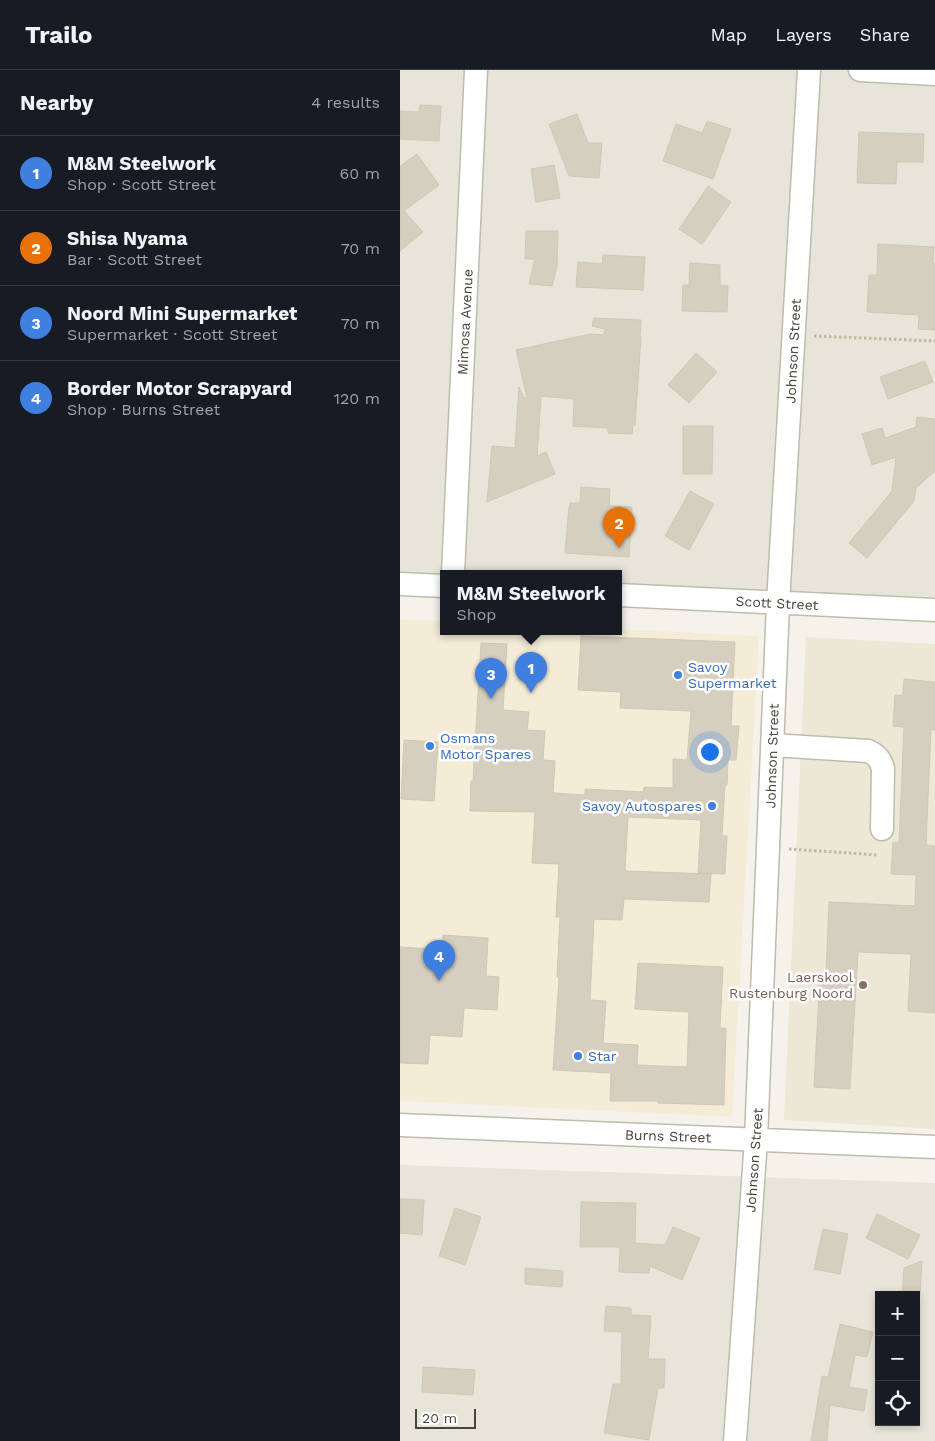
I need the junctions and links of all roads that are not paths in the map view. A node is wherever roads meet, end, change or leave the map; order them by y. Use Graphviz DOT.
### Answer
graph roads {
  1 [pos="476,70"];
  2 [pos="809,70"];
  3 [pos="860,70"];
  4 [pos="935,74"];
  5 [pos="453,570"];
  6 [pos="400,584"];
  7 [pos="440,586"];
  8 [pos="622,595"];
  9 [pos="778,603"];
  10 [pos="935,610"];
  11 [pos="772,744"];
  12 [pos="882,829"];
  13 [pos="400,1124"];
  14 [pos="756,1139"];
  15 [pos="935,1147"];
  16 [pos="735,1441"];
  1 -- 5 [label="street, Mimosa Avenue"];
  2 -- 9 [label="street, Johnson Street"];
  3 -- 4 [label="street"];
  6 -- 7 [label="street"];
  8 -- 9 [label="street, Scott Street"];
  9 -- 10 [label="street, Scott Street"];
  9 -- 11 [label="street, Johnson Street"];
  11 -- 12 [label="street"];
  11 -- 14 [label="street, Johnson Street"];
  13 -- 14 [label="street, Burns Street"];
  14 -- 15 [label="street, Burns Street"];
  14 -- 16 [label="street, Johnson Street"];
}
